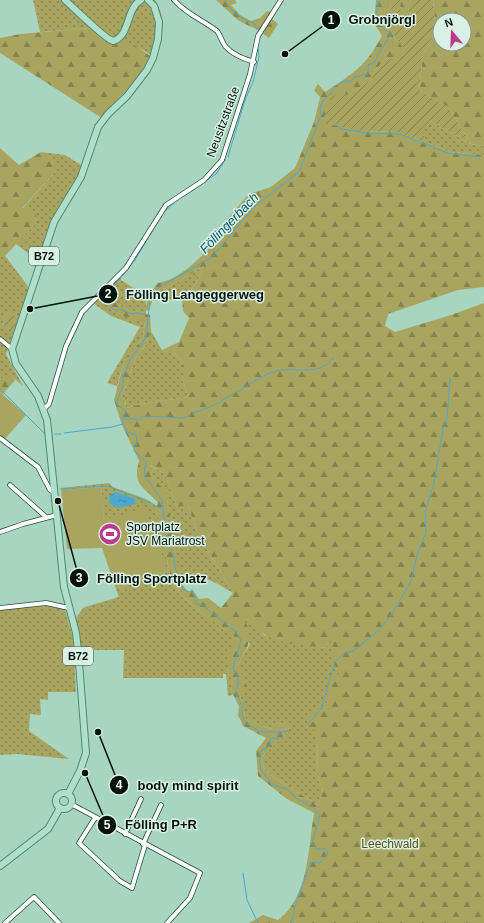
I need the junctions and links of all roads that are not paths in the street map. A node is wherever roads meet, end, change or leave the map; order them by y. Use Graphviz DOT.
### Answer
graph roads {
  1 [pos="65,0"];
  2 [pos="141,0"];
  3 [pos="148,0"];
  4 [pos="174,0"];
  5 [pos="281,0"];
  6 [pos="254,62"];
  7 [pos="0,338"];
  8 [pos="12,349"];
  9 [pos="44,409"];
  10 [pos="0,438"];
  11 [pos="10,484"];
  12 [pos="55,493"];
  13 [pos="57,515"];
  14 [pos="46,518"];
  15 [pos="0,532"];
  16 [pos="0,608"];
  17 [pos="69,608"];
  18 [pos="68,794"];
  19 [pos="141,799"];
  20 [pos="71,804"];
  21 [pos="161,805"];
  22 [pos="60,808"];
  23 [pos="95,818"];
  24 [pos="125,834"];
  25 [pos="144,844"];
  26 [pos="0,866"];
  27 [pos="5,923"];
  28 [pos="59,923"];
  29 [pos="167,923"];
  1 -- 2 [label="main road"];
  3 -- 8 [label="main road, B72"];
  4 -- 6 [label="street"];
  5 -- 6 [label="street, Neusitzstraße"];
  6 -- 9 [label="street, Neusitzstraße"];
  7 -- 8 [label="street"];
  8 -- 9 [label="main road, B72"];
  9 -- 12 [label="main road, B72"];
  10 -- 12 [label="street"];
  11 -- 14 [label="street"];
  12 -- 13 [label="main road, B72"];
  13 -- 14 [label="street"];
  13 -- 17 [label="main road, B72"];
  14 -- 15 [label="street"];
  16 -- 17 [label="street"];
  17 -- 18 [label="main road, B72"];
  18 -- 20 [label="main road"];
  18 -- 22 [label="main road, B72"];
  19 -- 24 [label="street"];
  20 -- 22 [label="main road"];
  20 -- 23 [label="street"];
  21 -- 25 [label="street"];
  22 -- 26 [label="main road, B72"];
  23 -- 24 [label="street"];
  23 -- 25 [label="street"];
  24 -- 25 [label="street"];
  25 -- 29 [label="street"];
  27 -- 28 [label="street"];
}
